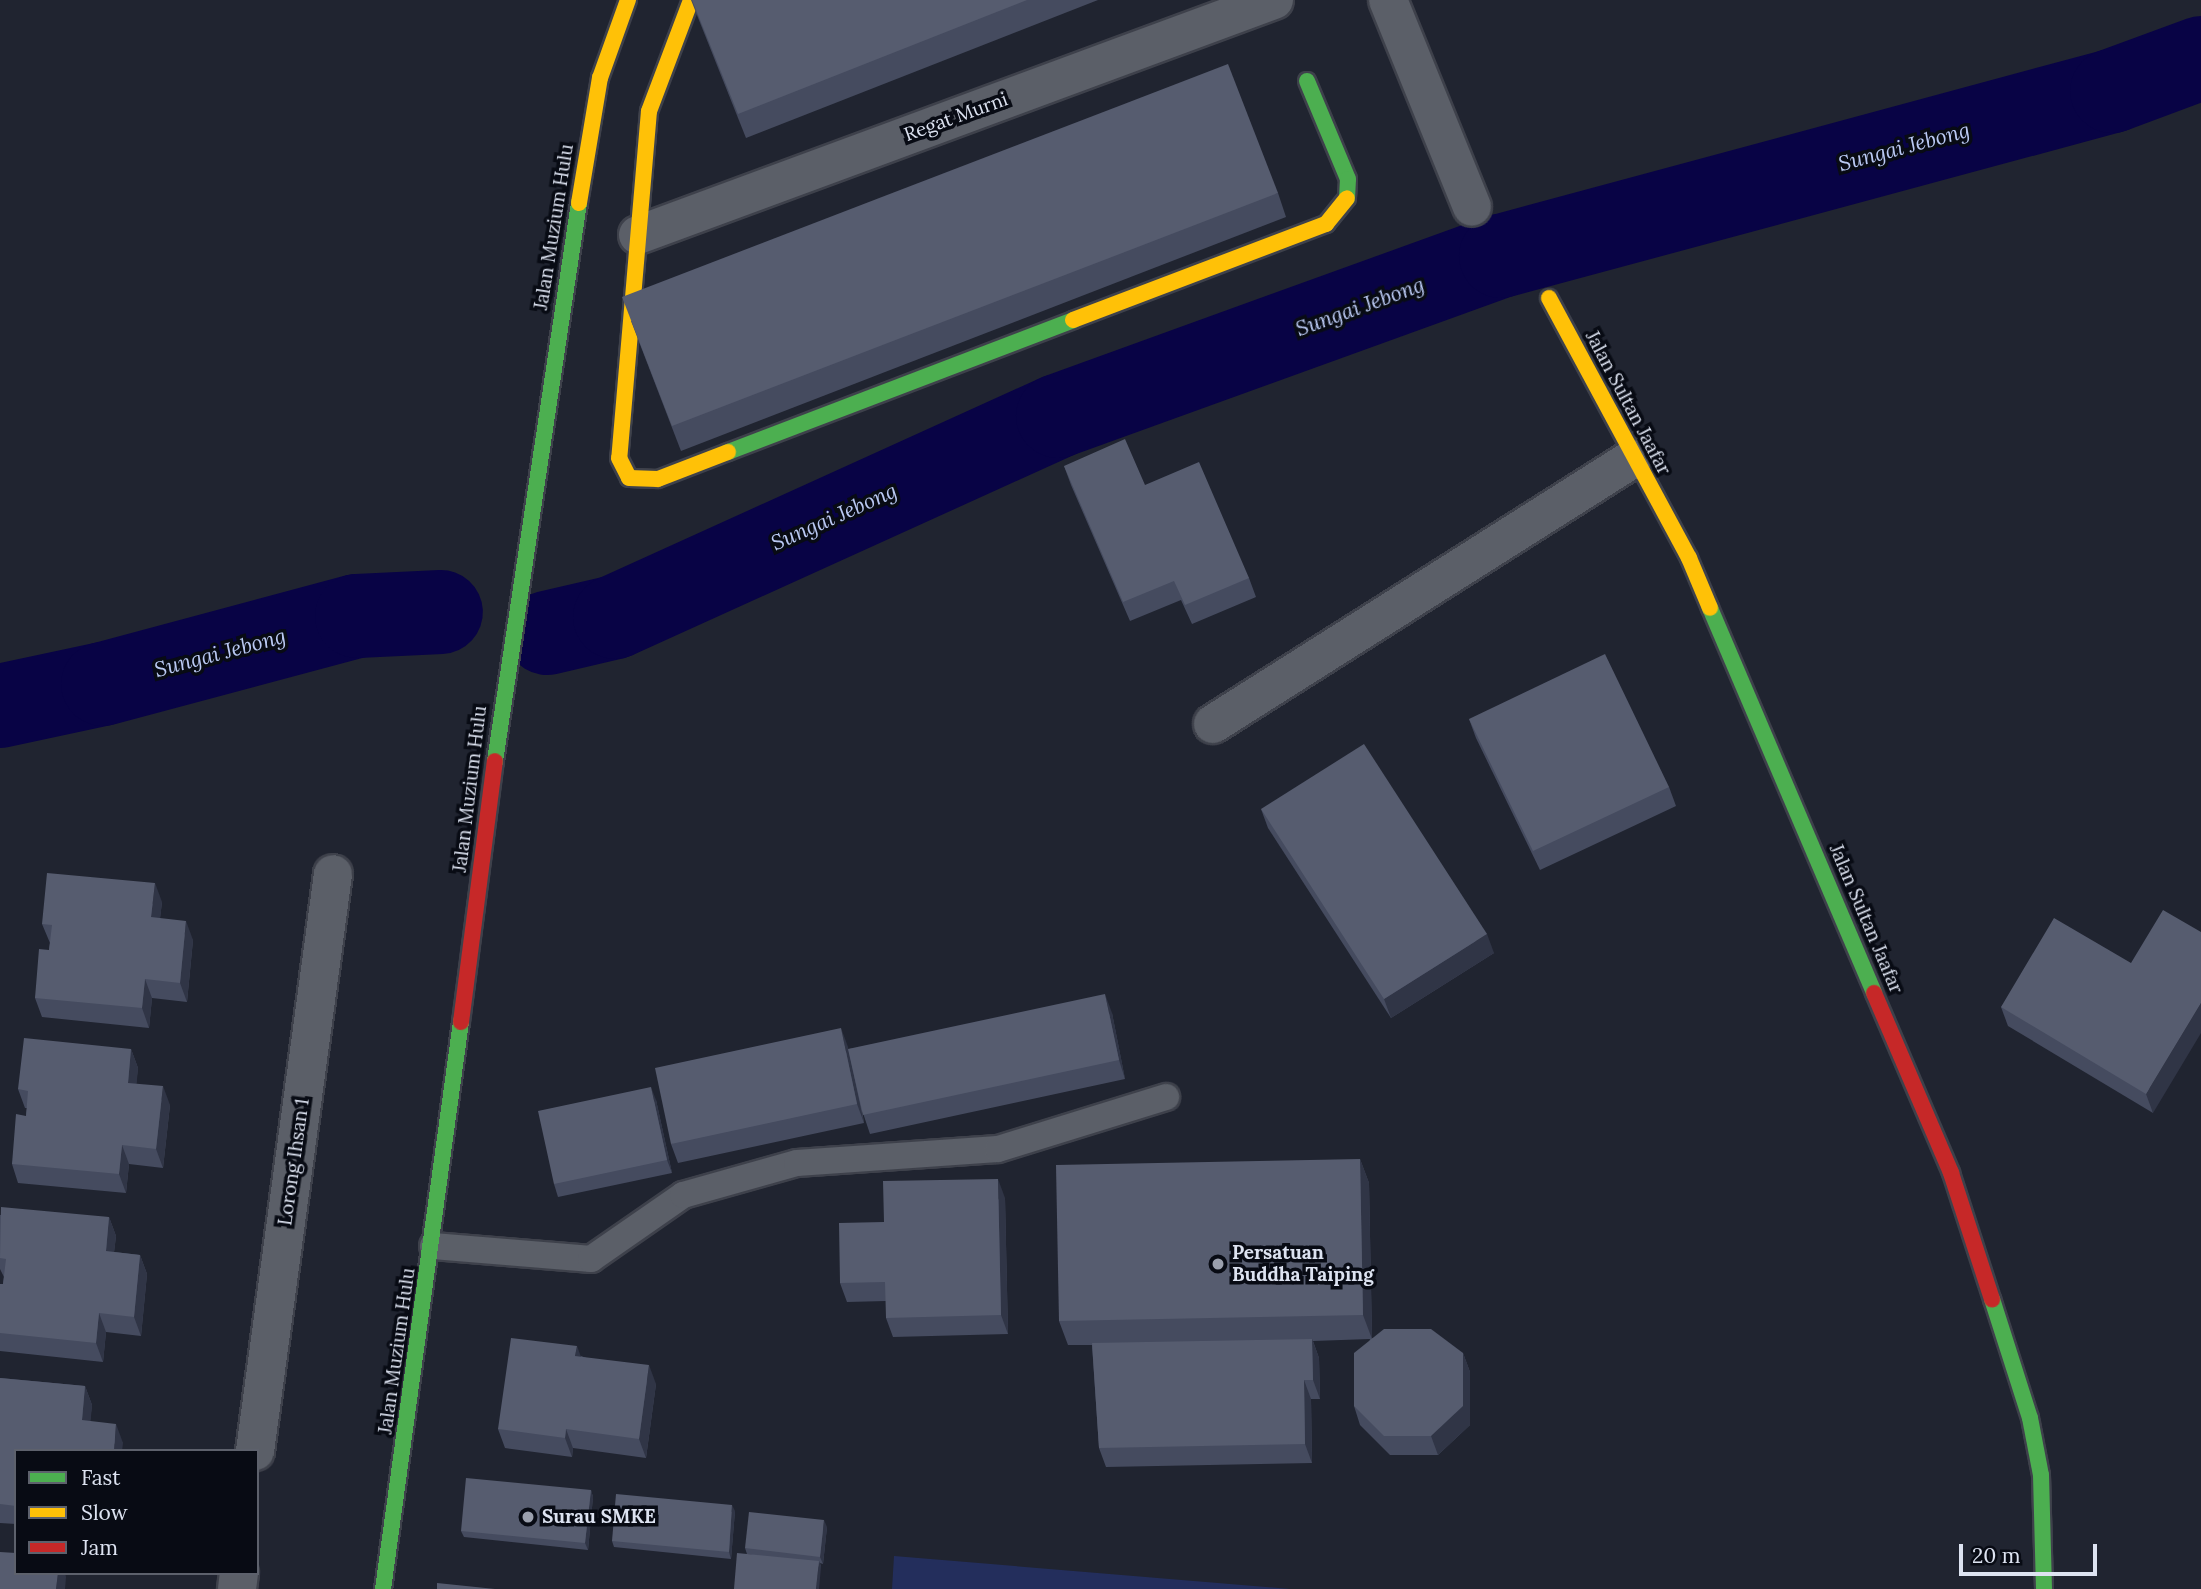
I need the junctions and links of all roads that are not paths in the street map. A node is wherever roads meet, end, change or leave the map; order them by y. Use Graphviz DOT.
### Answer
graph roads {
  1 [pos="628,0"];
  2 [pos="691,0"];
  3 [pos="1274,0"];
  4 [pos="1388,0"];
  5 [pos="1307,80"];
  6 [pos="1472,207"];
  7 [pos="638,235"];
  8 [pos="1549,298"];
  9 [pos="1632,459"];
  10 [pos="1213,724"];
  11 [pos="333,874"];
  12 [pos="1166,1097"];
  13 [pos="433,1246"];
  14 [pos="255,1449"];
  15 [pos="383,1589"];
  16 [pos="2044,1589"];
  1 -- 13 [label="street, Jalan Muzium Hulu"];
  2 -- 7 [label="street"];
  3 -- 7 [label="street, Regat Murni"];
  4 -- 6 [label="street"];
  5 -- 7 [label="street"];
  8 -- 9 [label="street, Jalan Sultan Jaafar"];
  9 -- 10 [label="street"];
  9 -- 16 [label="street, Jalan Sultan Jaafar"];
  11 -- 14 [label="street, Lorong Ihsan 1"];
  12 -- 13 [label="lane"];
  13 -- 15 [label="street, Jalan Muzium Hulu"];
}
